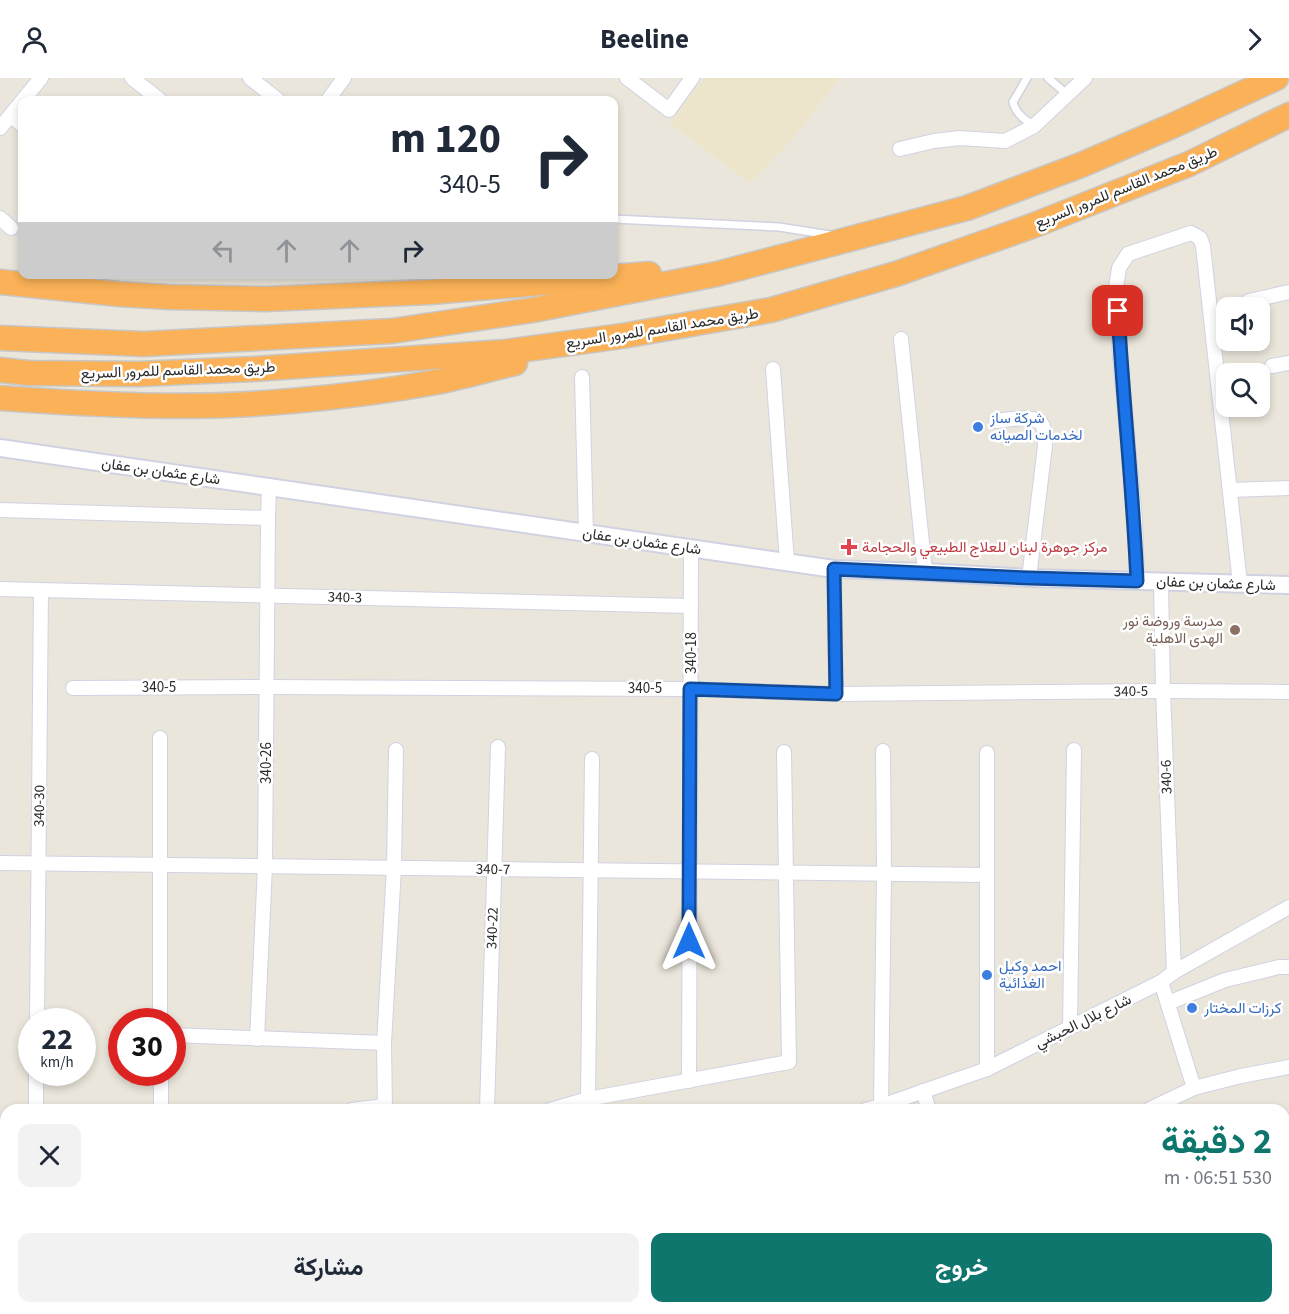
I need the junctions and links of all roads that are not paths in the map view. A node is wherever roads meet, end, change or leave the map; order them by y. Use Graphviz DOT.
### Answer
graph roads {
  1 [pos="41,78"];
  2 [pos="132,78"];
  3 [pos="250,78"];
  4 [pos="344,78"];
  5 [pos="627,78"];
  6 [pos="693,78"];
  7 [pos="1027,78"];
  8 [pos="1048,78"];
  9 [pos="1086,78"];
  10 [pos="1276,78"];
  11 [pos="1068,95"];
  12 [pos="26,96"];
  13 [pos="155,96"];
  14 [pos="273,96"];
  15 [pos="331,96"];
  16 [pos="18,106"];
  17 [pos="11,115"];
  18 [pos="1289,115"];
  19 [pos="18,121"];
  20 [pos="1034,126"];
  21 [pos="0,129"];
  22 [pos="900,149"];
  23 [pos="0,218"];
  24 [pos="618,219"];
  25 [pos="11,228"];
  26 [pos="853,238"];
  27 [pos="717,274"];
  28 [pos="618,276"];
  29 [pos="583,279"];
  30 [pos="0,282"];
  31 [pos="1289,292"];
  32 [pos="1267,297"];
  33 [pos="622,336"];
  34 [pos="0,338"];
  35 [pos="901,339"];
  36 [pos="1289,363"];
  37 [pos="1272,366"];
  38 [pos="773,369"];
  39 [pos="0,370"];
  40 [pos="582,377"];
  41 [pos="1,398"];
  42 [pos="996,421"];
  43 [pos="0,448"];
  44 [pos="269,486"];
  45 [pos="1289,488"];
  46 [pos="1230,490"];
  47 [pos="0,510"];
  48 [pos="268,518"];
  49 [pos="586,533"];
  50 [pos="691,548"];
  51 [pos="787,562"];
  52 [pos="834,569"];
  53 [pos="925,572"];
  54 [pos="1029,578"];
  55 [pos="1137,581"];
  56 [pos="1161,582"];
  57 [pos="1240,584"];
  58 [pos="1289,585"];
  59 [pos="0,589"];
  60 [pos="41,590"];
  61 [pos="268,595"];
  62 [pos="691,606"];
  63 [pos="267,687"];
  64 [pos="73,688"];
  65 [pos="690,689"];
  66 [pos="1163,691"];
  67 [pos="1289,692"];
  68 [pos="836,694"];
  69 [pos="160,738"];
  70 [pos="498,747"];
  71 [pos="396,750"];
  72 [pos="1074,750"];
  73 [pos="883,751"];
  74 [pos="784,752"];
  75 [pos="987,753"];
  76 [pos="592,759"];
  77 [pos="0,863"];
  78 [pos="38,863"];
  79 [pos="160,865"];
  80 [pos="266,866"];
  81 [pos="394,868"];
  82 [pos="494,869"];
  83 [pos="591,870"];
  84 [pos="690,872"];
  85 [pos="785,873"];
  86 [pos="884,874"];
  87 [pos="986,875"];
  88 [pos="1289,907"];
  89 [pos="1289,967"];
  90 [pos="1174,972"];
  91 [pos="1161,982"];
  92 [pos="1168,1003"];
  93 [pos="37,1008"];
  94 [pos="160,1008"];
  95 [pos="1070,1027"];
  96 [pos="186,1036"];
  97 [pos="257,1039"];
  98 [pos="384,1043"];
  99 [pos="1289,1068"];
  100 [pos="987,1069"];
  101 [pos="689,1081"];
  102 [pos="36,1086"];
  103 [pos="160,1086"];
  104 [pos="1194,1088"];
  105 [pos="923,1090"];
  106 [pos="588,1098"];
  107 [pos="36,1104"];
  108 [pos="161,1104"];
  109 [pos="385,1104"];
  110 [pos="487,1104"];
  111 [pos="569,1104"];
  112 [pos="881,1104"];
  113 [pos="886,1104"];
  114 [pos="927,1104"];
  115 [pos="1161,1104"];
  1 -- 12 [label="street"];
  2 -- 13 [label="street"];
  3 -- 14 [label="street"];
  4 -- 15 [label="street"];
  5 -- 6 [label="street"];
  7 -- 20 [label="lane"];
  8 -- 11 [label="lane"];
  9 -- 11 [label="street"];
  10 -- 26 [label="highway, طريق محمد القاسم للمرور السريع"];
  11 -- 20 [label="street"];
  16 -- 17 [label="street"];
  17 -- 19 [label="street"];
  17 -- 21 [label="street"];
  18 -- 33 [label="highway, طريق محمد القاسم للمرور السريع"];
  20 -- 22 [label="street"];
  23 -- 25 [label="street"];
  24 -- 26 [label="lane"];
  26 -- 27 [label="highway, طريق محمد القاسم للمرور السريع"];
  27 -- 28 [label="highway"];
  27 -- 34 [label="highway, طريق محمد القاسم للمرور السريع"];
  29 -- 30 [label="highway"];
  31 -- 32 [label="street"];
  33 -- 39 [label="highway, طريق محمد القاسم للمرور السريع"];
  33 -- 41 [label="highway"];
  35 -- 53 [label="street"];
  36 -- 37 [label="street"];
  38 -- 51 [label="street"];
  40 -- 49 [label="street"];
  42 -- 54 [label="street"];
  43 -- 44 [label="street, شارع عثمان بن عفان"];
  44 -- 48 [label="street, 340-26"];
  44 -- 49 [label="street, شارع عثمان بن عفان"];
  45 -- 46 [label="street"];
  46 -- 55 [label="street"];
  46 -- 57 [label="street"];
  47 -- 48 [label="street"];
  48 -- 61 [label="street, 340-26"];
  49 -- 50 [label="street, شارع عثمان بن عفان"];
  50 -- 51 [label="street, شارع عثمان بن عفان"];
  50 -- 62 [label="street, 340-18"];
  51 -- 52 [label="street, شارع عثمان بن عفان"];
  52 -- 53 [label="street, شارع عثمان بن عفان"];
  52 -- 68 [label="street"];
  53 -- 54 [label="street, شارع عثمان بن عفان"];
  54 -- 55 [label="street, شارع عثمان بن عفان"];
  55 -- 56 [label="street, شارع عثمان بن عفان"];
  56 -- 57 [label="street, شارع عثمان بن عفان"];
  56 -- 66 [label="street, 340-6"];
  57 -- 58 [label="street, شارع عثمان بن عفان"];
  59 -- 60 [label="street, 340-3"];
  60 -- 61 [label="street, 340-3"];
  60 -- 78 [label="street, 340-30"];
  61 -- 62 [label="street, 340-3"];
  61 -- 63 [label="street, 340-26"];
  62 -- 65 [label="street, 340-18"];
  63 -- 64 [label="street, 340-5"];
  63 -- 65 [label="street, 340-5"];
  63 -- 80 [label="street, 340-26"];
  65 -- 68 [label="street, 340-5"];
  65 -- 84 [label="street, 340-18"];
  66 -- 67 [label="street, 340-5"];
  66 -- 68 [label="street, 340-5"];
  66 -- 90 [label="street, 340-6"];
  69 -- 79 [label="street"];
  70 -- 82 [label="street, 340-22"];
  71 -- 81 [label="street"];
  72 -- 95 [label="street"];
  73 -- 86 [label="street"];
  74 -- 85 [label="street"];
  75 -- 87 [label="street"];
  76 -- 83 [label="street"];
  77 -- 78 [label="street, 340-7"];
  78 -- 79 [label="street, 340-7"];
  78 -- 93 [label="street, 340-30"];
  79 -- 80 [label="street, 340-7"];
  79 -- 94 [label="street"];
  80 -- 81 [label="street, 340-7"];
  80 -- 97 [label="street, 340-26"];
  81 -- 82 [label="street, 340-7"];
  81 -- 98 [label="street"];
  82 -- 83 [label="street, 340-7"];
  82 -- 110 [label="street, 340-22"];
  83 -- 84 [label="street, 340-7"];
  83 -- 106 [label="street"];
  84 -- 85 [label="street, 340-7"];
  84 -- 101 [label="street, 340-18"];
  85 -- 86 [label="street, 340-7"];
  85 -- 101 [label="street"];
  86 -- 87 [label="street, 340-7"];
  86 -- 112 [label="street"];
  87 -- 100 [label="street"];
  88 -- 90 [label="street, شارع بلال الحبشي"];
  89 -- 92 [label="street"];
  90 -- 91 [label="street, شارع بلال الحبشي"];
  91 -- 92 [label="street"];
  91 -- 95 [label="street, شارع بلال الحبشي"];
  92 -- 104 [label="street"];
  95 -- 100 [label="street, شارع بلال الحبشي"];
  96 -- 97 [label="street"];
  97 -- 98 [label="street"];
  98 -- 109 [label="street"];
  99 -- 104 [label="street"];
  100 -- 105 [label="street, شارع بلال الحبشي"];
  101 -- 106 [label="street"];
  102 -- 107 [label="street"];
  103 -- 108 [label="street"];
  104 -- 115 [label="street"];
  105 -- 113 [label="street, شارع بلال الحبشي"];
  105 -- 114 [label="street"];
  106 -- 111 [label="street"];
}
